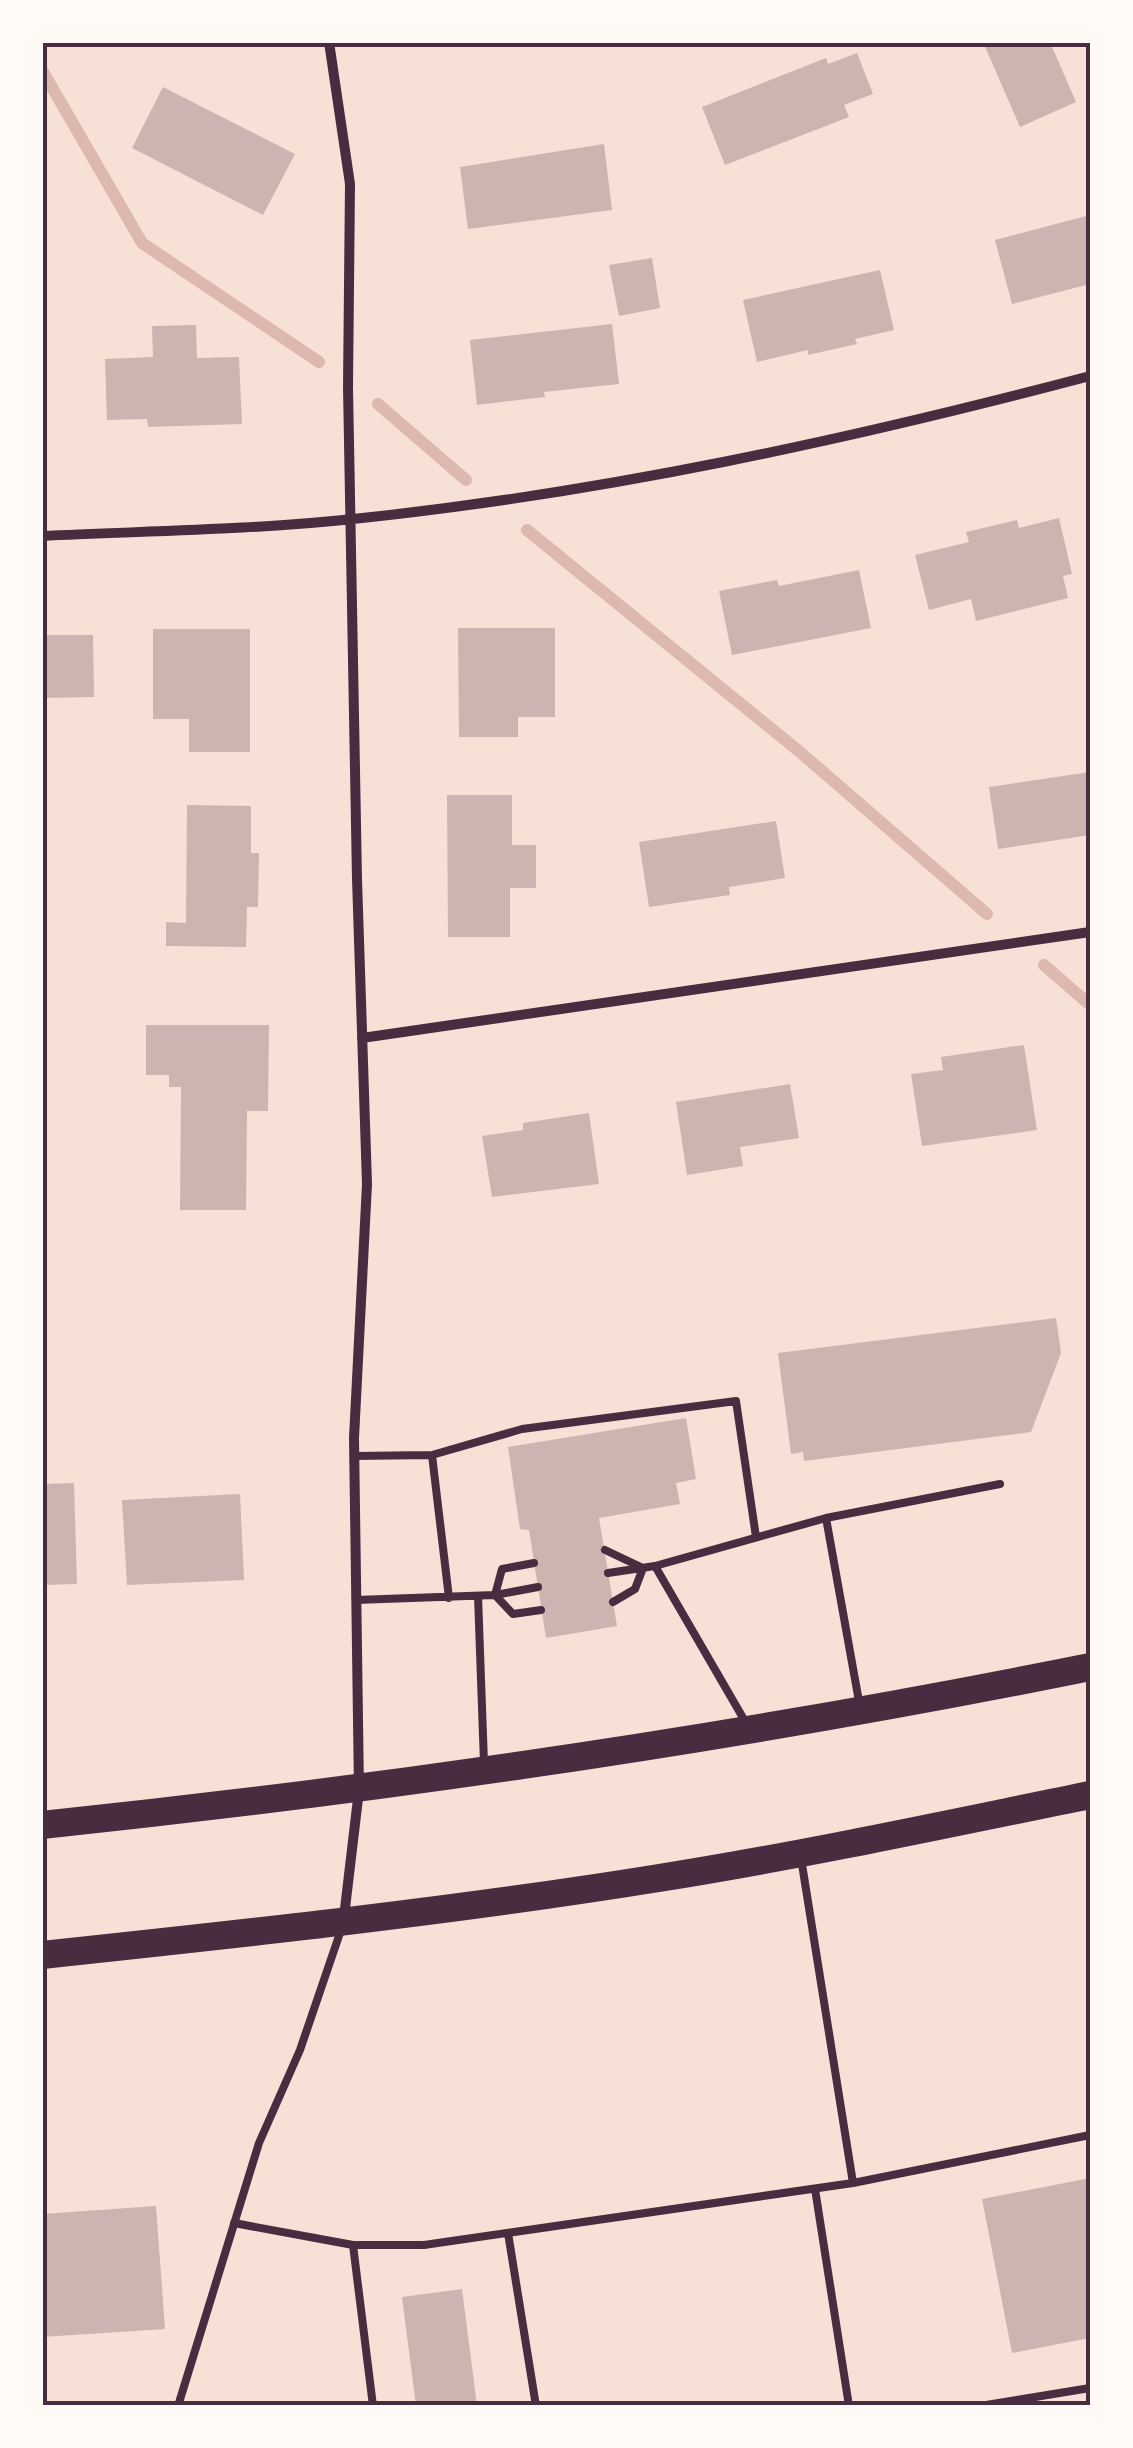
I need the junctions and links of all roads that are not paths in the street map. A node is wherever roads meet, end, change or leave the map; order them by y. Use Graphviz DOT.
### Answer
graph roads {
  1 [pos="329,42"];
  2 [pos="453,42"];
  3 [pos="529,42"];
  4 [pos="1090,376"];
  5 [pos="351,520"];
  6 [pos="42,536"];
  7 [pos="1090,932"];
  8 [pos="362,1038"];
  9 [pos="432,1455"];
  10 [pos="354,1456"];
  11 [pos="1000,1484"];
  12 [pos="826,1518"];
  13 [pos="756,1537"];
  14 [pos="605,1550"];
  15 [pos="534,1563"];
  16 [pos="655,1566"];
  17 [pos="643,1568"];
  18 [pos="608,1573"];
  19 [pos="538,1587"];
  20 [pos="495,1595"];
  21 [pos="478,1596"];
  22 [pos="449,1598"];
  23 [pos="356,1600"];
  24 [pos="613,1602"];
  25 [pos="542,1610"];
  26 [pos="1090,1667"];
  27 [pos="860,1711"];
  28 [pos="751,1731"];
  29 [pos="485,1772"];
  30 [pos="360,1790"];
  31 [pos="1090,1795"];
  32 [pos="42,1825"];
  33 [pos="800,1853"];
  34 [pos="344,1923"];
  35 [pos="42,1955"];
  36 [pos="1090,2135"];
  37 [pos="854,2184"];
  38 [pos="815,2189"];
  39 [pos="234,2223"];
  40 [pos="508,2233"];
  41 [pos="353,2246"];
  42 [pos="1090,2388"];
  43 [pos="178,2406"];
  44 [pos="374,2406"];
  45 [pos="536,2406"];
  46 [pos="849,2406"];
  47 [pos="980,2406"];
  1 -- 5 [label="street"];
  2 -- 3 [label="street"];
  4 -- 5 [label="street"];
  5 -- 6 [label="street"];
  5 -- 8 [label="street"];
  7 -- 8 [label="street"];
  8 -- 10 [label="street"];
  9 -- 10 [label="lane"];
  9 -- 13 [label="lane"];
  9 -- 22 [label="lane"];
  10 -- 23 [label="street"];
  11 -- 12 [label="lane"];
  12 -- 13 [label="lane"];
  12 -- 27 [label="lane"];
  13 -- 16 [label="lane"];
  14 -- 17 [label="lane"];
  15 -- 20 [label="lane"];
  16 -- 17 [label="lane"];
  16 -- 28 [label="lane"];
  17 -- 18 [label="lane"];
  17 -- 24 [label="lane"];
  19 -- 20 [label="lane"];
  20 -- 21 [label="lane"];
  20 -- 25 [label="lane"];
  21 -- 22 [label="lane"];
  21 -- 29 [label="lane"];
  22 -- 23 [label="lane"];
  23 -- 30 [label="street"];
  26 -- 27 [label="highway"];
  27 -- 28 [label="highway"];
  28 -- 29 [label="highway"];
  29 -- 30 [label="highway"];
  30 -- 32 [label="highway"];
  30 -- 34 [label="street"];
  31 -- 33 [label="highway"];
  33 -- 34 [label="highway"];
  33 -- 37 [label="lane"];
  34 -- 35 [label="highway"];
  34 -- 39 [label="lane"];
  36 -- 37 [label="lane"];
  37 -- 38 [label="lane"];
  38 -- 40 [label="lane"];
  38 -- 46 [label="lane"];
  39 -- 41 [label="lane"];
  39 -- 43 [label="lane"];
  40 -- 41 [label="lane"];
  40 -- 45 [label="lane"];
  41 -- 44 [label="lane"];
  42 -- 47 [label="lane"];
}
